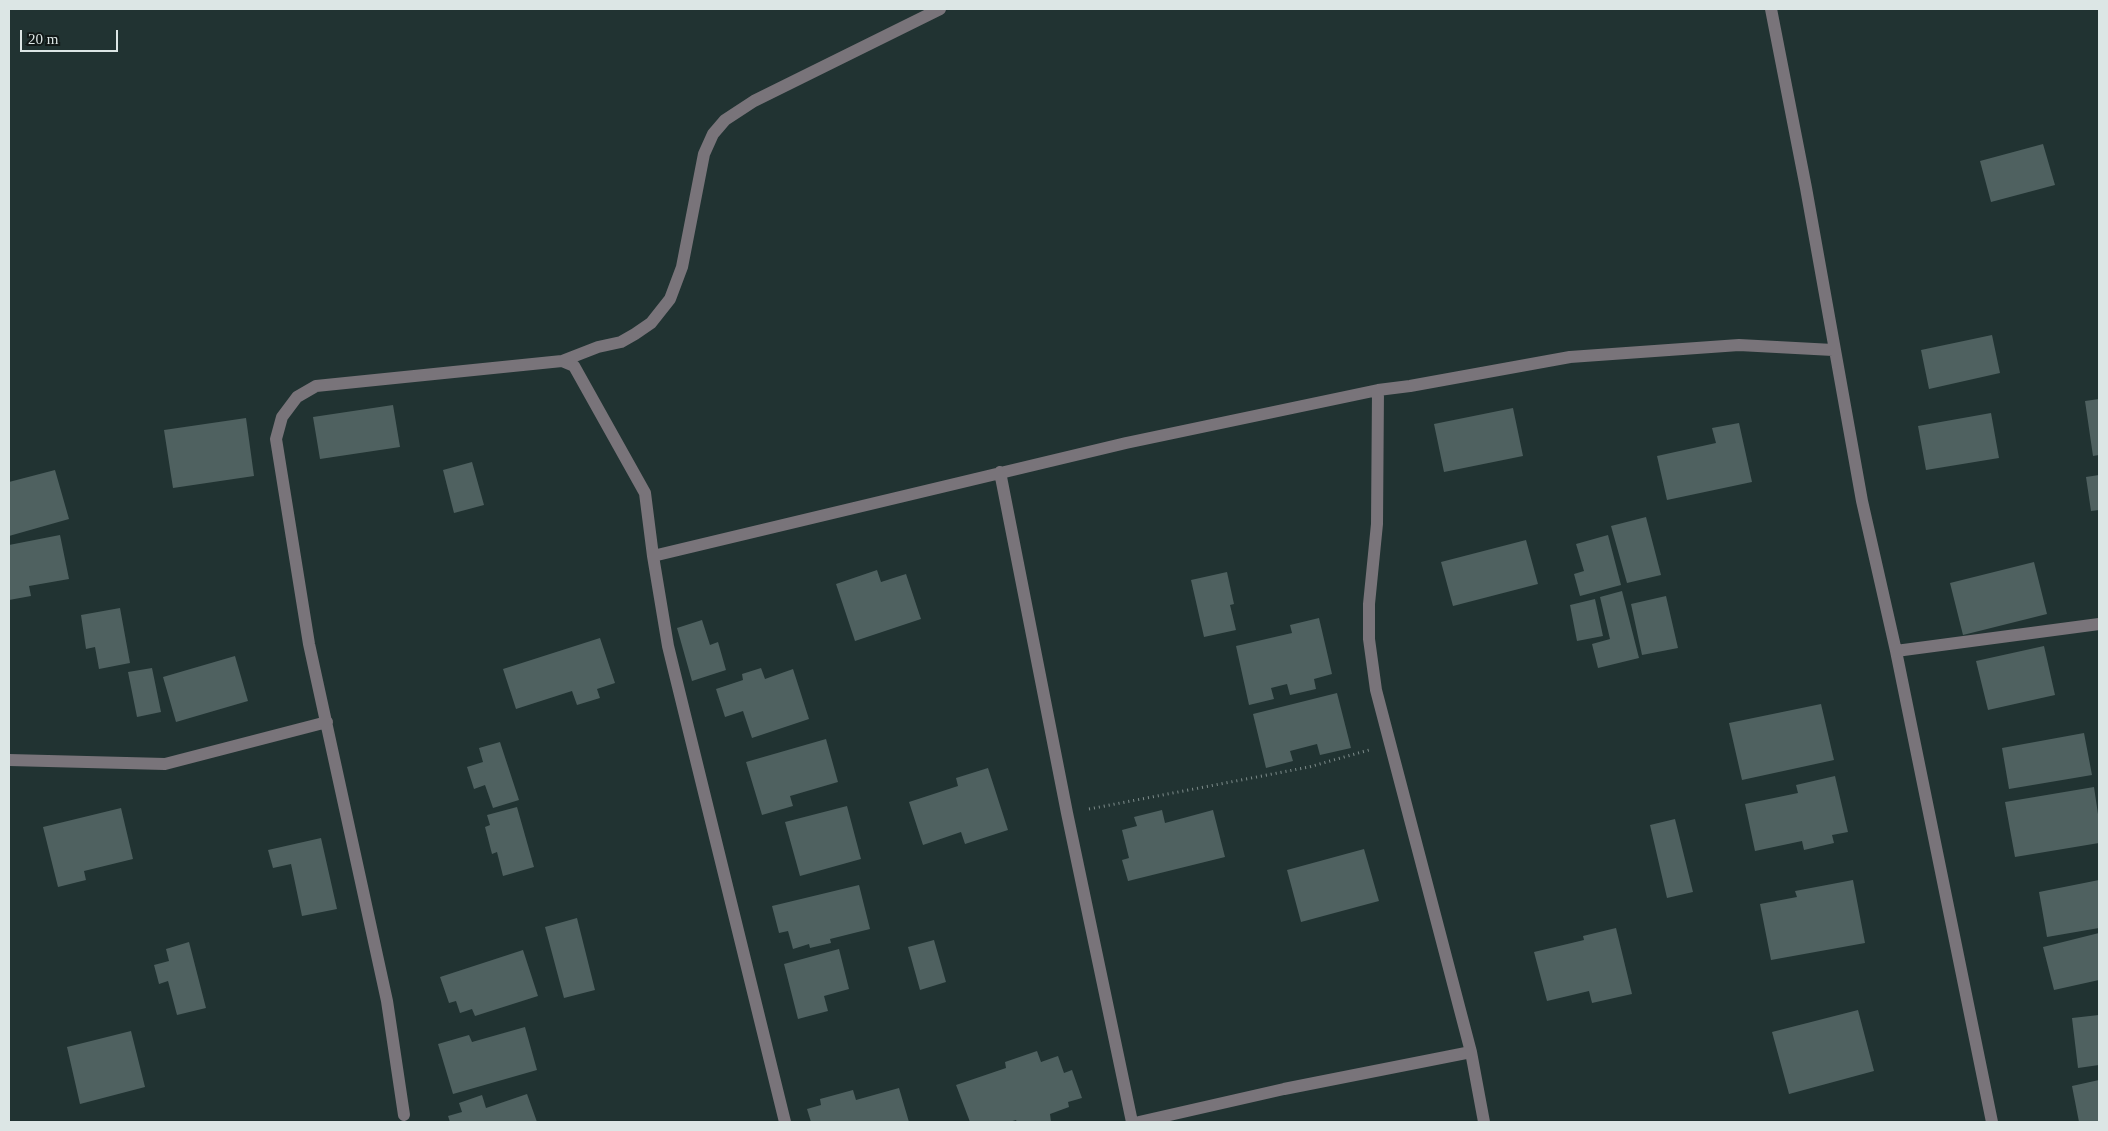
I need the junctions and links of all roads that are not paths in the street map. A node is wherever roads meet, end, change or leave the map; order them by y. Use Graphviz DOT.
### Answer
graph roads {
  1 [pos="940,9"];
  2 [pos="1771,9"];
  3 [pos="1834,350"];
  4 [pos="562,361"];
  5 [pos="1378,390"];
  6 [pos="1000,472"];
  7 [pos="653,556"];
  8 [pos="2099,624"];
  9 [pos="1896,651"];
  10 [pos="327,722"];
  11 [pos="9,760"];
  12 [pos="1471,1052"];
  13 [pos="404,1115"];
  14 [pos="786,1122"];
  15 [pos="1132,1122"];
  16 [pos="1139,1122"];
  17 [pos="1484,1122"];
  18 [pos="1992,1122"];
  1 -- 4 [label="street"];
  2 -- 3 [label="street"];
  3 -- 5 [label="street"];
  3 -- 9 [label="street"];
  4 -- 7 [label="street"];
  4 -- 10 [label="street"];
  5 -- 6 [label="street"];
  5 -- 12 [label="street"];
  6 -- 7 [label="street"];
  6 -- 15 [label="street"];
  7 -- 14 [label="street"];
  8 -- 9 [label="street"];
  9 -- 18 [label="street"];
  10 -- 11 [label="street"];
  10 -- 13 [label="street"];
  12 -- 16 [label="street"];
  12 -- 17 [label="street"];
}
